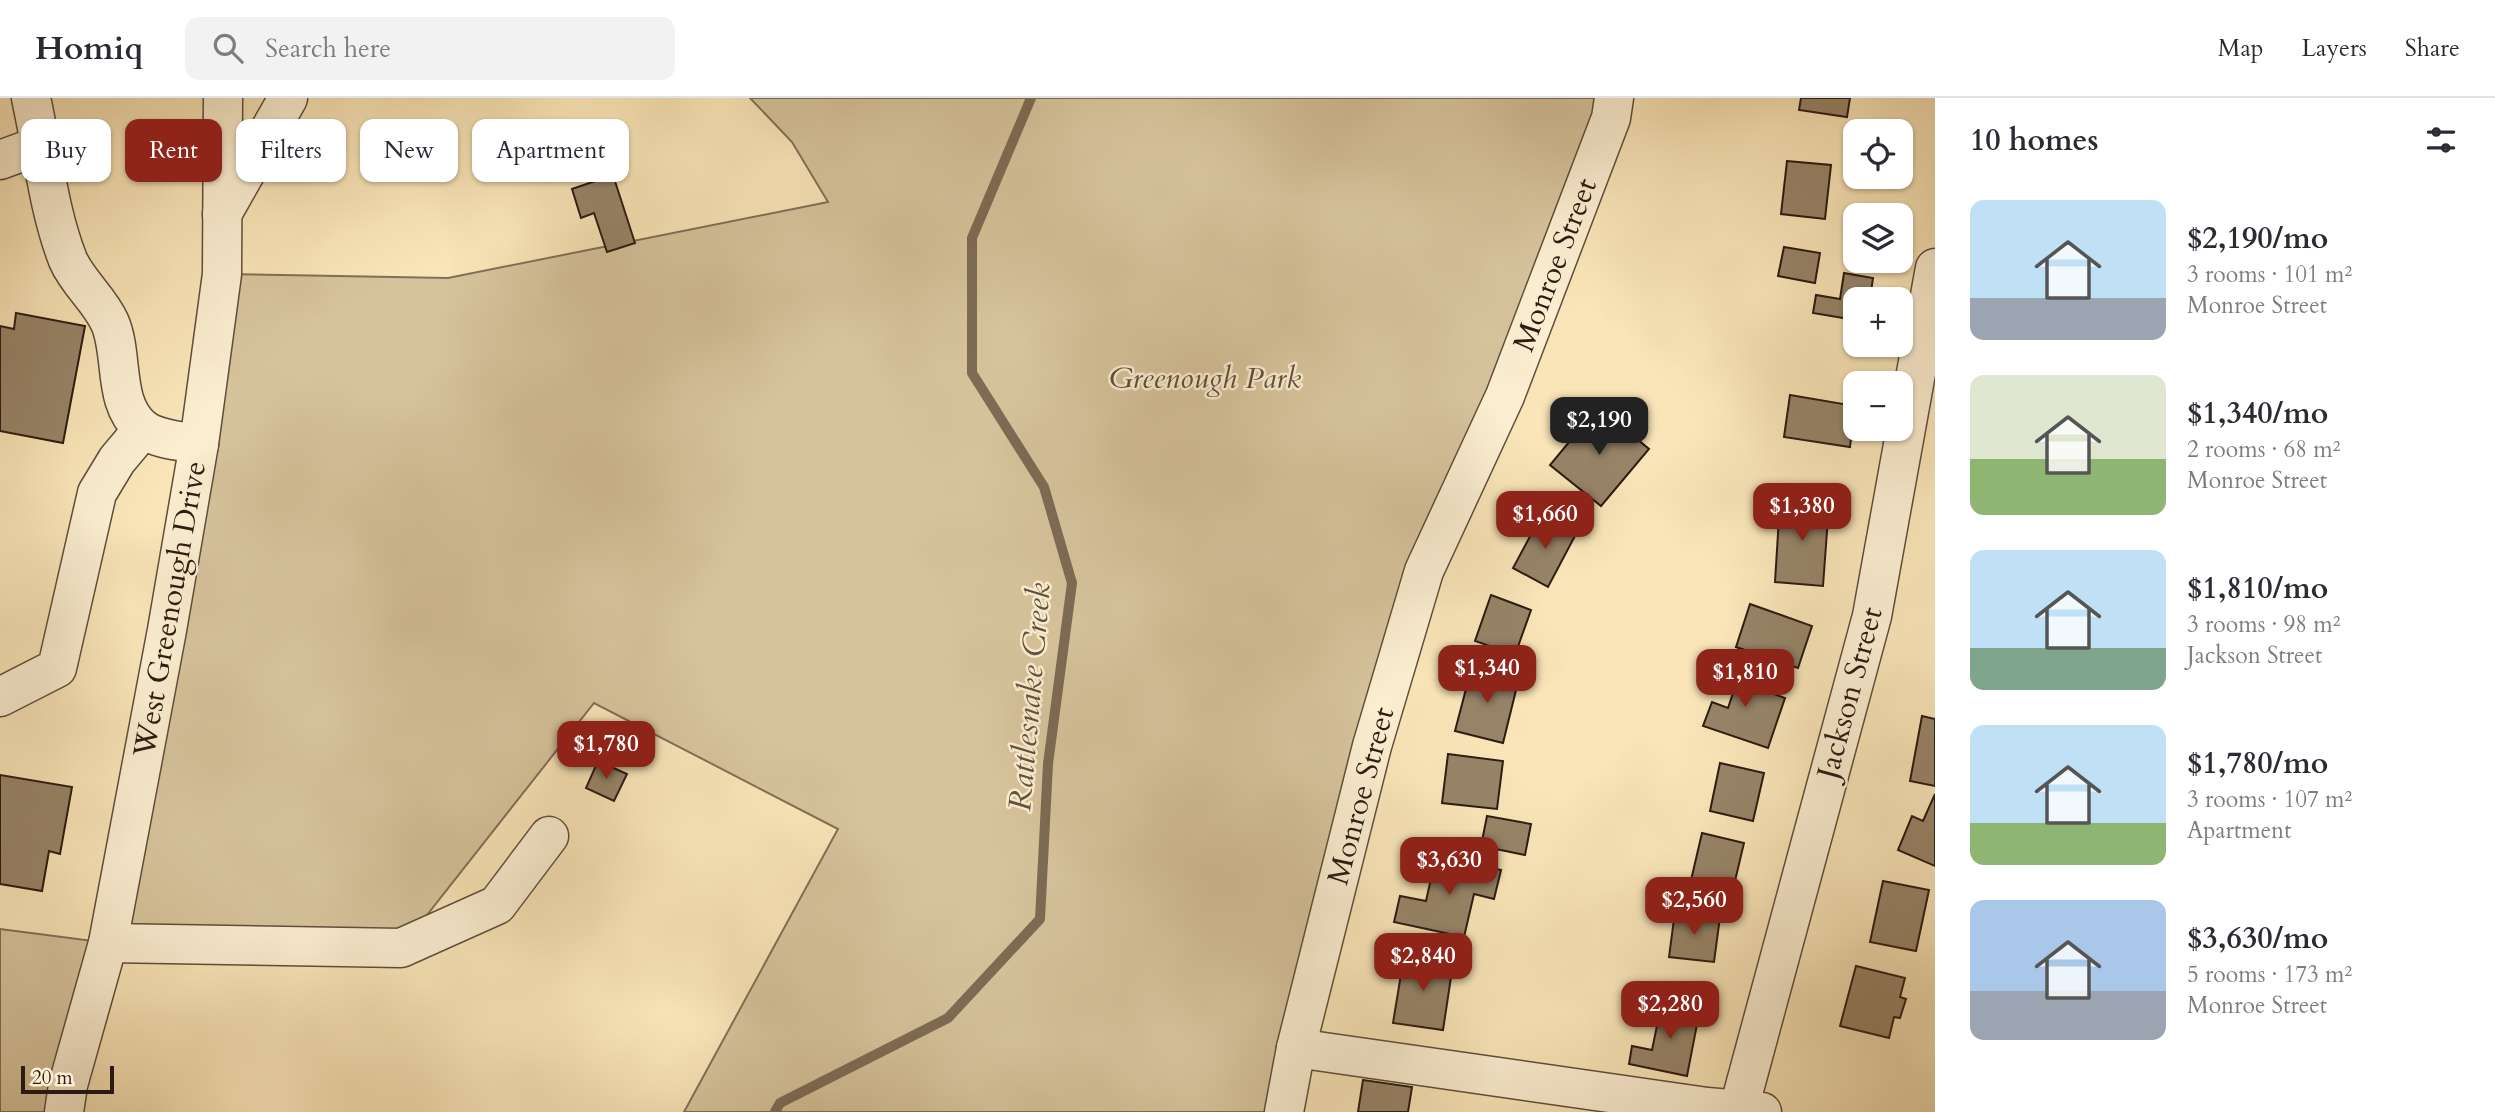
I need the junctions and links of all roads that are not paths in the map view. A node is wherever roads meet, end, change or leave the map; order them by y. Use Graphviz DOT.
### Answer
graph roads {
  1 [pos="31,98"];
  2 [pos="223,98"];
  3 [pos="288,98"];
  4 [pos="1614,98"];
  5 [pos="35,119"];
  6 [pos="21,152"];
  7 [pos="0,160"];
  8 [pos="47,182"];
  9 [pos="221,216"];
  10 [pos="1935,268"];
  11 [pos="143,429"];
  12 [pos="199,444"];
  13 [pos="0,697"];
  14 [pos="549,836"];
  15 [pos="108,943"];
  16 [pos="1296,1048"];
  17 [pos="1746,1111"];
  18 [pos="64,1112"];
  19 [pos="1284,1112"];
  1 -- 5 [label="street"];
  2 -- 9 [label="street, West Greenough Drive"];
  3 -- 9 [label="street"];
  4 -- 16 [label="street, Monroe Street"];
  6 -- 7 [label="street"];
  8 -- 11 [label="street"];
  9 -- 12 [label="street, West Greenough Drive"];
  10 -- 17 [label="street, Jackson Street"];
  11 -- 12 [label="street"];
  11 -- 13 [label="street"];
  12 -- 15 [label="street, West Greenough Drive"];
  14 -- 15 [label="street"];
  15 -- 18 [label="street, West Greenough Drive"];
  16 -- 17 [label="street"];
  16 -- 19 [label="street, Monroe Street"];
}
